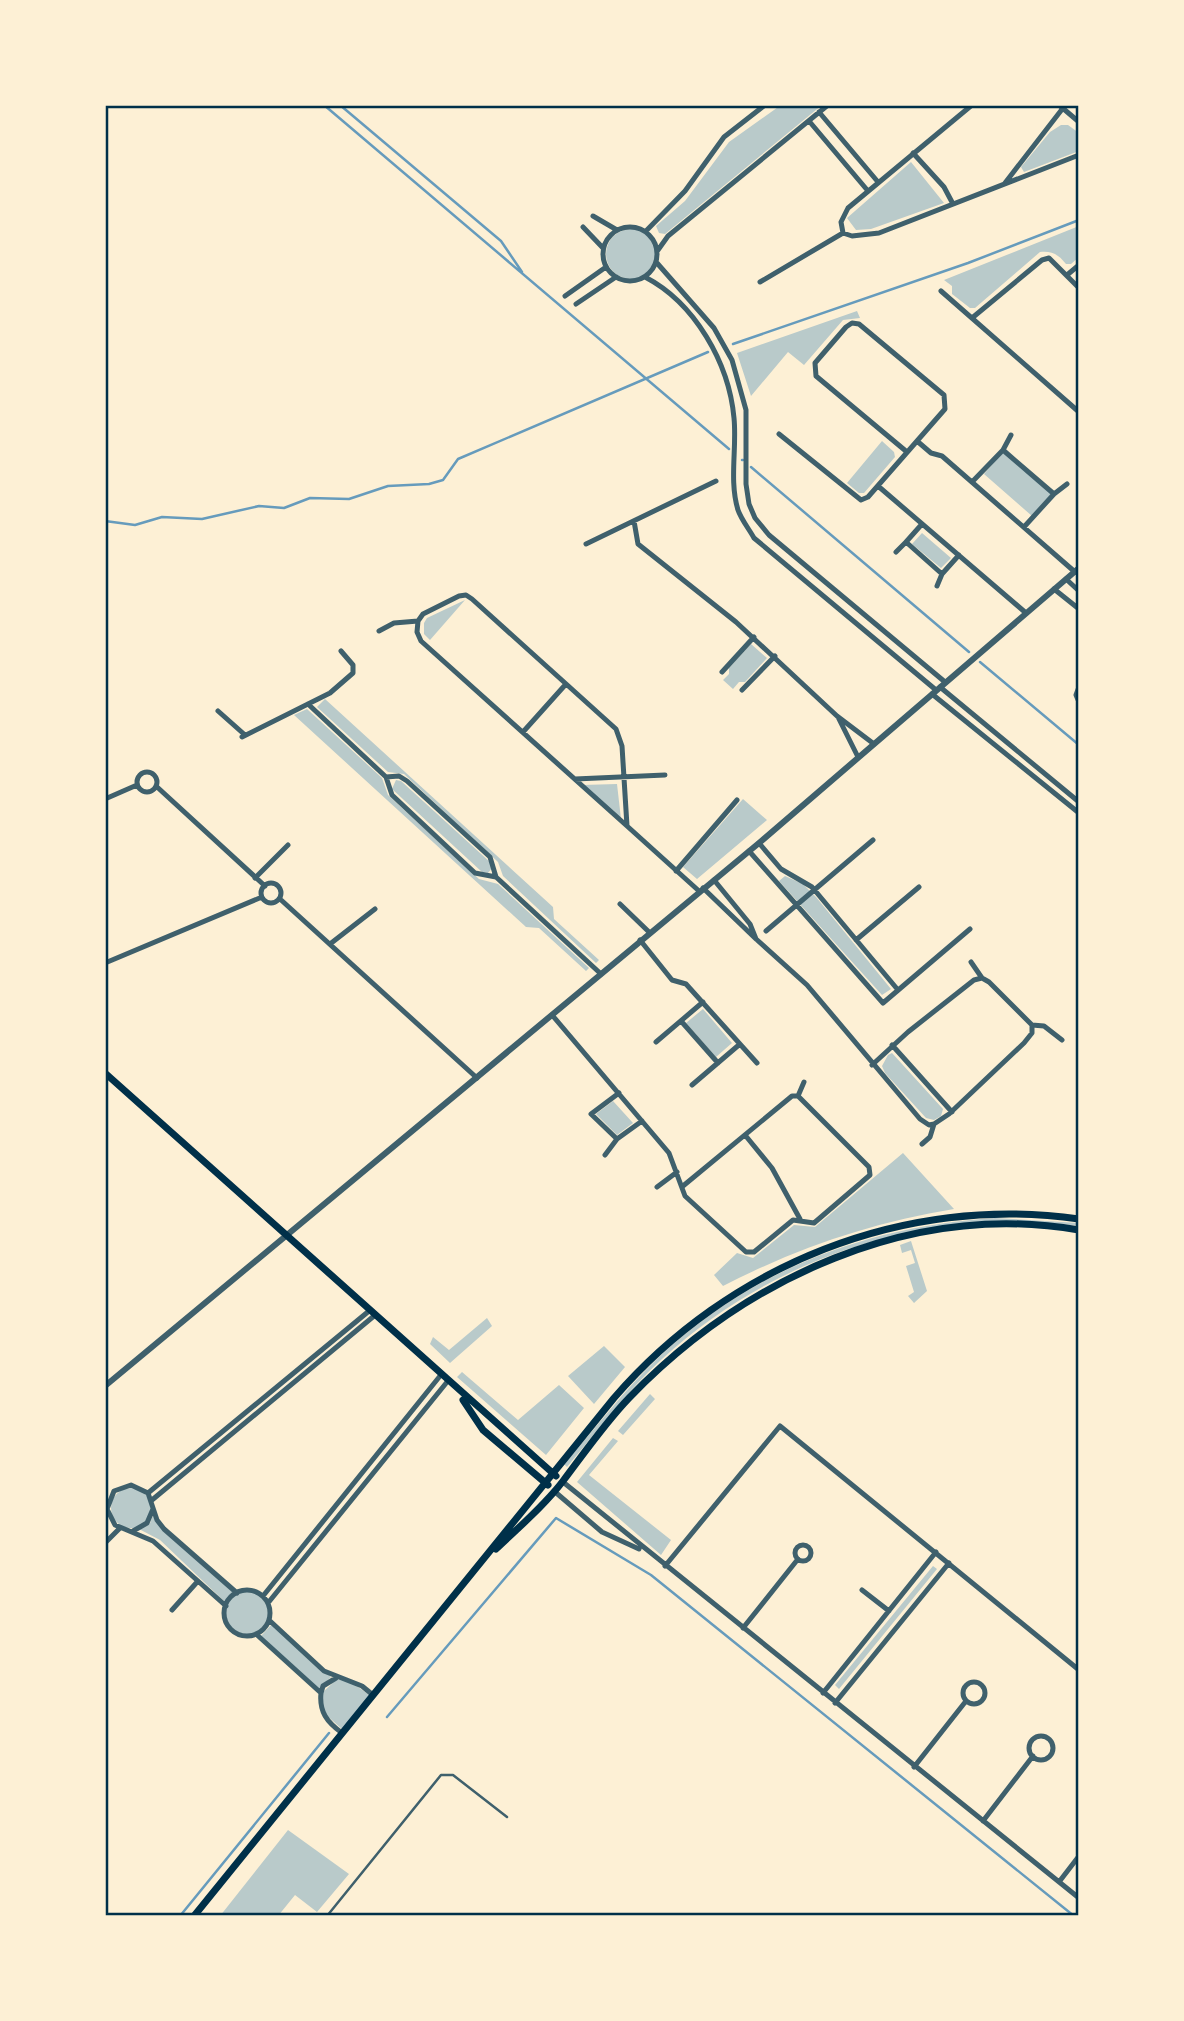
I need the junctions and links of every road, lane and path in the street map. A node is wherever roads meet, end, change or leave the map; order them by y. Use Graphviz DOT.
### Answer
graph roads {
  1 [pos="765,105"];
  2 [pos="828,105"];
  3 [pos="972,105"];
  4 [pos="1061,106"];
  5 [pos="819,112"];
  6 [pos="809,121"];
  7 [pos="1079,122"];
  8 [pos="913,153"];
  9 [pos="1079,155"];
  10 [pos="878,182"];
  11 [pos="1004,184"];
  12 [pos="868,191"];
  13 [pos="953,204"];
  14 [pos="593,216"];
  15 [pos="583,227"];
  16 [pos="617,230"];
  17 [pos="646,231"];
  18 [pos="843,233"];
  19 [pos="603,248"];
  20 [pos="657,250"];
  21 [pos="657,263"];
  22 [pos="1079,265"];
  23 [pos="606,267"];
  24 [pos="1067,275"];
  25 [pos="617,277"];
  26 [pos="645,277"];
  27 [pos="761,282"];
  28 [pos="1079,288"];
  29 [pos="941,291"];
  30 [pos="565,296"];
  31 [pos="576,304"];
  32 [pos="972,318"];
  33 [pos="1079,412"];
  34 [pos="779,434"];
  35 [pos="1011,435"];
  36 [pos="917,441"];
  37 [pos="1003,450"];
  38 [pos="907,452"];
  39 [pos="716,481"];
  40 [pos="972,482"];
  41 [pos="1067,484"];
  42 [pos="878,486"];
  43 [pos="1054,495"];
  44 [pos="634,521"];
  45 [pos="922,524"];
  46 [pos="1024,527"];
  47 [pos="905,542"];
  48 [pos="586,544"];
  49 [pos="895,552"];
  50 [pos="959,555"];
  51 [pos="1077,570"];
  52 [pos="943,574"];
  53 [pos="1066,579"];
  54 [pos="937,586"];
  55 [pos="1054,589"];
  56 [pos="1079,591"];
  57 [pos="1079,609"];
  58 [pos="1026,613"];
  59 [pos="418,621"];
  60 [pos="379,631"];
  61 [pos="754,637"];
  62 [pos="341,651"];
  63 [pos="775,656"];
  64 [pos="722,672"];
  65 [pos="566,684"];
  66 [pos="1079,687"];
  67 [pos="938,688"];
  68 [pos="742,690"];
  69 [pos="1079,702"];
  70 [pos="308,704"];
  71 [pos="218,711"];
  72 [pos="837,716"];
  73 [pos="523,732"];
  74 [pos="874,744"];
  75 [pos="858,757"];
  76 [pos="666,775"];
  77 [pos="386,777"];
  78 [pos="624,778"];
  79 [pos="575,779"];
  80 [pos="137,785"];
  81 [pos="156,786"];
  82 [pos="105,799"];
  83 [pos="737,800"];
  84 [pos="1079,802"];
  85 [pos="1079,813"];
  86 [pos="627,826"];
  87 [pos="873,840"];
  88 [pos="758,843"];
  89 [pos="288,845"];
  90 [pos="749,851"];
  91 [pos="676,871"];
  92 [pos="496,877"];
  93 [pos="255,878"];
  94 [pos="713,880"];
  95 [pos="265,886"];
  96 [pos="919,887"];
  97 [pos="701,890"];
  98 [pos="814,890"];
  99 [pos="262,897"];
  100 [pos="280,899"];
  101 [pos="620,904"];
  102 [pos="797,905"];
  103 [pos="375,909"];
  104 [pos="970,929"];
  105 [pos="766,931"];
  106 [pos="649,932"];
  107 [pos="640,939"];
  108 [pos="756,939"];
  109 [pos="856,940"];
  110 [pos="330,944"];
  111 [pos="971,962"];
  112 [pos="105,963"];
  113 [pos="601,974"];
  114 [pos="982,978"];
  115 [pos="898,990"];
  116 [pos="703,1002"];
  117 [pos="552,1015"];
  118 [pos="681,1021"];
  119 [pos="1032,1025"];
  120 [pos="1062,1040"];
  121 [pos="656,1042"];
  122 [pos="740,1044"];
  123 [pos="892,1045"];
  124 [pos="718,1063"];
  125 [pos="757,1063"];
  126 [pos="872,1065"];
  127 [pos="105,1073"];
  128 [pos="477,1078"];
  129 [pos="804,1082"];
  130 [pos="692,1085"];
  131 [pos="619,1093"];
  132 [pos="798,1097"];
  133 [pos="952,1112"];
  134 [pos="642,1121"];
  135 [pos="934,1124"];
  136 [pos="746,1135"];
  137 [pos="617,1139"];
  138 [pos="922,1144"];
  139 [pos="605,1155"];
  140 [pos="677,1171"];
  141 [pos="683,1186"];
  142 [pos="657,1187"];
  143 [pos="800,1219"];
  144 [pos="1079,1219"];
  145 [pos="1079,1230"];
  146 [pos="285,1235"];
  147 [pos="371,1313"];
  148 [pos="444,1379"];
  149 [pos="105,1386"];
  150 [pos="457,1391"];
  151 [pos="553,1473"];
  152 [pos="563,1482"];
  153 [pos="545,1483"];
  154 [pos="554,1491"];
  155 [pos="148,1493"];
  156 [pos="152,1500"];
  157 [pos="106,1505"];
  158 [pos="153,1509"];
  159 [pos="120,1528"];
  160 [pos="133,1531"];
  161 [pos="105,1543"];
  162 [pos="936,1552"];
  163 [pos="649,1553"];
  164 [pos="798,1559"];
  165 [pos="949,1563"];
  166 [pos="665,1566"];
  167 [pos="473,1571"];
  168 [pos="198,1581"];
  169 [pos="862,1590"];
  170 [pos="237,1593"];
  171 [pos="262,1596"];
  172 [pos="268,1603"];
  173 [pos="226,1606"];
  174 [pos="172,1610"];
  175 [pos="888,1611"];
  176 [pos="269,1620"];
  177 [pos="743,1629"];
  178 [pos="256,1634"];
  179 [pos="1079,1670"];
  180 [pos="336,1678"];
  181 [pos="321,1693"];
  182 [pos="823,1693"];
  183 [pos="373,1695"];
  184 [pos="966,1701"];
  185 [pos="835,1703"];
  186 [pos="342,1733"];
  187 [pos="1033,1756"];
  188 [pos="914,1767"];
  189 [pos="507,1817"];
  190 [pos="983,1821"];
  191 [pos="1079,1856"];
  192 [pos="1059,1882"];
  193 [pos="1079,1898"];
  194 [pos="194,1916"];
  195 [pos="327,1916"];
  1 -- 17 [label="street"];
  2 -- 5 [label="street"];
  3 -- 8 [label="street"];
  4 -- 7 [label="street"];
  4 -- 11 [label="street"];
  5 -- 6 [label="street"];
  5 -- 10 [label="street"];
  6 -- 12 [label="street"];
  6 -- 20 [label="street"];
  8 -- 10 [label="street"];
  8 -- 13 [label="street"];
  9 -- 11 [label="street"];
  10 -- 12 [label="street"];
  11 -- 13 [label="street"];
  12 -- 18 [label="street"];
  13 -- 18 [label="street"];
  14 -- 16 [label="street"];
  15 -- 19 [label="street"];
  16 -- 17 [label="street"];
  16 -- 19 [label="street"];
  17 -- 20 [label="street"];
  18 -- 27 [label="street"];
  19 -- 23 [label="street"];
  20 -- 21 [label="street"];
  21 -- 26 [label="street"];
  21 -- 67 [label="street"];
  22 -- 24 [label="street"];
  23 -- 25 [label="street"];
  23 -- 30 [label="street"];
  24 -- 28 [label="street"];
  24 -- 32 [label="street"];
  25 -- 26 [label="street"];
  25 -- 31 [label="street"];
  26 -- 67 [label="street"];
  29 -- 32 [label="street"];
  32 -- 33 [label="street"];
  34 -- 42 [label="street"];
  35 -- 37 [label="street"];
  36 -- 38 [label="street"];
  36 -- 38 [label="street"];
  36 -- 40 [label="street"];
  37 -- 40 [label="street"];
  37 -- 43 [label="street"];
  38 -- 42 [label="street"];
  39 -- 44 [label="street"];
  40 -- 46 [label="street"];
  41 -- 43 [label="street"];
  42 -- 45 [label="street"];
  43 -- 46 [label="street"];
  44 -- 48 [label="street"];
  44 -- 61 [label="street"];
  45 -- 47 [label="street"];
  45 -- 50 [label="street"];
  46 -- 51 [label="street"];
  47 -- 49 [label="street"];
  47 -- 52 [label="street"];
  50 -- 52 [label="street"];
  50 -- 58 [label="street"];
  51 -- 53 [label="street"];
  52 -- 54 [label="street"];
  53 -- 55 [label="street"];
  53 -- 56 [label="street"];
  55 -- 57 [label="street"];
  55 -- 58 [label="street"];
  58 -- 67 [label="street"];
  59 -- 60 [label="street"];
  59 -- 65 [label="street"];
  59 -- 73 [label="street"];
  61 -- 63 [label="street"];
  61 -- 64 [label="street"];
  62 -- 70 [label="street"];
  63 -- 68 [label="street"];
  63 -- 72 [label="street"];
  65 -- 73 [label="street"];
  65 -- 78 [label="street"];
  66 -- 69 [label="street"];
  67 -- 74 [label="street"];
  67 -- 84 [label="street"];
  67 -- 85 [label="street"];
  70 -- 71 [label="street"];
  70 -- 77 [label="street"];
  72 -- 74 [label="street"];
  72 -- 75 [label="street"];
  73 -- 79 [label="street"];
  74 -- 75 [label="street"];
  75 -- 88 [label="street"];
  76 -- 78 [label="street"];
  77 -- 92 [label="street"];
  77 -- 92 [label="street"];
  78 -- 79 [label="street"];
  78 -- 86 [label="street"];
  79 -- 86 [label="street"];
  80 -- 81 [label="street"];
  80 -- 81 [label="street"];
  80 -- 82 [label="street"];
  81 -- 93 [label="street"];
  83 -- 91 [label="street"];
  86 -- 91 [label="street"];
  87 -- 98 [label="street"];
  88 -- 90 [label="street"];
  88 -- 98 [label="street"];
  89 -- 93 [label="street"];
  90 -- 94 [label="street"];
  90 -- 102 [label="street"];
  91 -- 97 [label="street"];
  92 -- 113 [label="street"];
  93 -- 95 [label="street"];
  94 -- 97 [label="street"];
  94 -- 108 [label="street"];
  95 -- 99 [label="street"];
  95 -- 100 [label="street"];
  96 -- 109 [label="street"];
  97 -- 106 [label="street"];
  97 -- 108 [label="street"];
  98 -- 102 [label="street"];
  98 -- 109 [label="street"];
  99 -- 100 [label="street"];
  99 -- 112 [label="street"];
  100 -- 110 [label="street"];
  101 -- 106 [label="street"];
  102 -- 105 [label="street"];
  102 -- 115 [label="street"];
  103 -- 110 [label="street"];
  104 -- 115 [label="street"];
  106 -- 107 [label="street"];
  107 -- 113 [label="street"];
  107 -- 116 [label="street"];
  108 -- 126 [label="street"];
  109 -- 115 [label="street"];
  110 -- 128 [label="street"];
  111 -- 114 [label="street"];
  113 -- 117 [label="street"];
  114 -- 119 [label="street"];
  114 -- 123 [label="street"];
  116 -- 118 [label="street"];
  116 -- 122 [label="street"];
  117 -- 128 [label="street"];
  117 -- 131 [label="street"];
  118 -- 121 [label="street"];
  118 -- 124 [label="street"];
  119 -- 120 [label="street"];
  119 -- 133 [label="street"];
  122 -- 124 [label="street"];
  122 -- 125 [label="street"];
  123 -- 126 [label="street"];
  123 -- 133 [label="street"];
  124 -- 130 [label="street"];
  126 -- 135 [label="street"];
  127 -- 146 [label="main road"];
  128 -- 146 [label="street"];
  129 -- 132 [label="street"];
  131 -- 134 [label="street"];
  131 -- 137 [label="street"];
  132 -- 136 [label="street"];
  132 -- 143 [label="street"];
  133 -- 135 [label="street"];
  134 -- 137 [label="street"];
  134 -- 140 [label="street"];
  135 -- 138 [label="street"];
  136 -- 141 [label="street"];
  136 -- 143 [label="street"];
  137 -- 139 [label="street"];
  140 -- 141 [label="street"];
  140 -- 142 [label="street"];
  141 -- 143 [label="street"];
  144 -- 151 [label="main road"];
  145 -- 152 [label="main road"];
  146 -- 147 [label="main road"];
  146 -- 149 [label="street"];
  147 -- 148 [label="main road"];
  147 -- 155 [label="street"];
  147 -- 156 [label="street"];
  148 -- 150 [label="main road"];
  148 -- 171 [label="street"];
  148 -- 172 [label="street"];
  150 -- 151 [label="main road"];
  150 -- 153 [label="main road"];
  151 -- 152 [label="main road"];
  151 -- 153 [label="main road"];
  152 -- 154 [label="main road"];
  152 -- 163 [label="street"];
  153 -- 154 [label="main road"];
  153 -- 167 [label="main road"];
  154 -- 163 [label="street"];
  154 -- 167 [label="main road"];
  155 -- 156 [label="street"];
  155 -- 157 [label="street"];
  156 -- 158 [label="street"];
  157 -- 159 [label="street"];
  158 -- 160 [label="street"];
  158 -- 170 [label="street"];
  159 -- 160 [label="street"];
  159 -- 161 [label="street"];
  160 -- 168 [label="street"];
  162 -- 165 [label="street"];
  162 -- 166 [label="street"];
  162 -- 175 [label="street"];
  163 -- 166 [label="street"];
  164 -- 177 [label="street"];
  165 -- 179 [label="street"];
  165 -- 185 [label="street"];
  166 -- 177 [label="street"];
  167 -- 183 [label="main road"];
  168 -- 173 [label="street"];
  168 -- 174 [label="street"];
  169 -- 175 [label="street"];
  170 -- 171 [label="street"];
  170 -- 173 [label="street"];
  171 -- 172 [label="street"];
  172 -- 176 [label="street"];
  173 -- 178 [label="street"];
  175 -- 182 [label="street"];
  176 -- 178 [label="street"];
  176 -- 180 [label="street"];
  177 -- 182 [label="street"];
  178 -- 181 [label="street"];
  180 -- 181 [label="street"];
  180 -- 183 [label="street"];
  181 -- 186 [label="street"];
  182 -- 185 [label="street"];
  183 -- 186 [label="main road"];
  184 -- 184 [label="street"];
  184 -- 188 [label="street"];
  185 -- 188 [label="street"];
  186 -- 194 [label="main road"];
  187 -- 187 [label="street"];
  187 -- 190 [label="street"];
  188 -- 190 [label="street"];
  189 -- 195 [label="lane"];
  190 -- 192 [label="street"];
  191 -- 192 [label="street"];
  192 -- 193 [label="street"];
}
